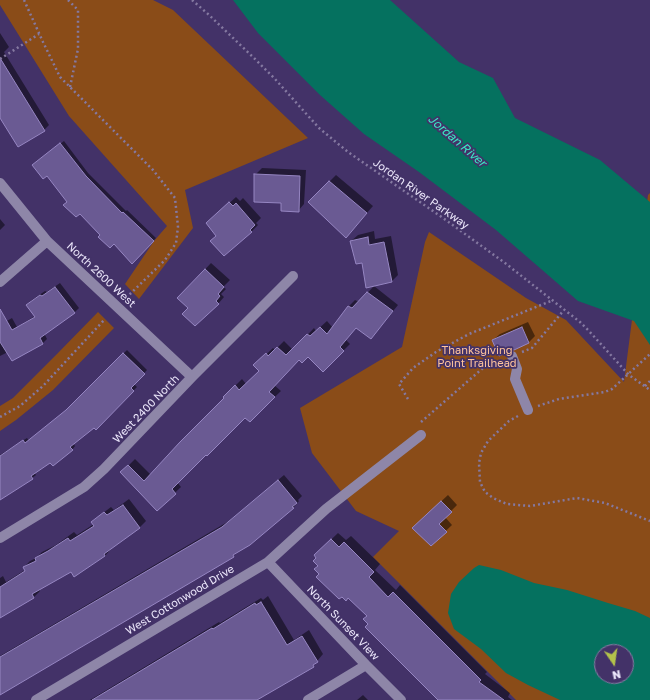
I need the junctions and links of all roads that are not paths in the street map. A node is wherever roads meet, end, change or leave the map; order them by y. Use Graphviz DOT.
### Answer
graph roads {
  1 [pos="0,183"];
  2 [pos="47,241"];
  3 [pos="293,276"];
  4 [pos="0,282"];
  5 [pos="512,356"];
  6 [pos="192,378"];
  7 [pos="528,410"];
  8 [pos="421,435"];
  9 [pos="0,538"];
  10 [pos="268,562"];
  11 [pos="366,665"];
  12 [pos="36,700"];
  13 [pos="308,700"];
  14 [pos="401,700"];
  1 -- 2 [label="street, North 2600 West"];
  2 -- 4 [label="street"];
  2 -- 6 [label="street, North 2600 West"];
  3 -- 6 [label="street, West 2400 North"];
  5 -- 7 [label="street"];
  6 -- 9 [label="street, West 2400 North"];
  8 -- 10 [label="street, West Cottonwood Drive"];
  10 -- 11 [label="street, North Sunset View"];
  10 -- 12 [label="street, West Cottonwood Drive"];
  11 -- 13 [label="street"];
  11 -- 14 [label="street, North Sunset View"];
}
